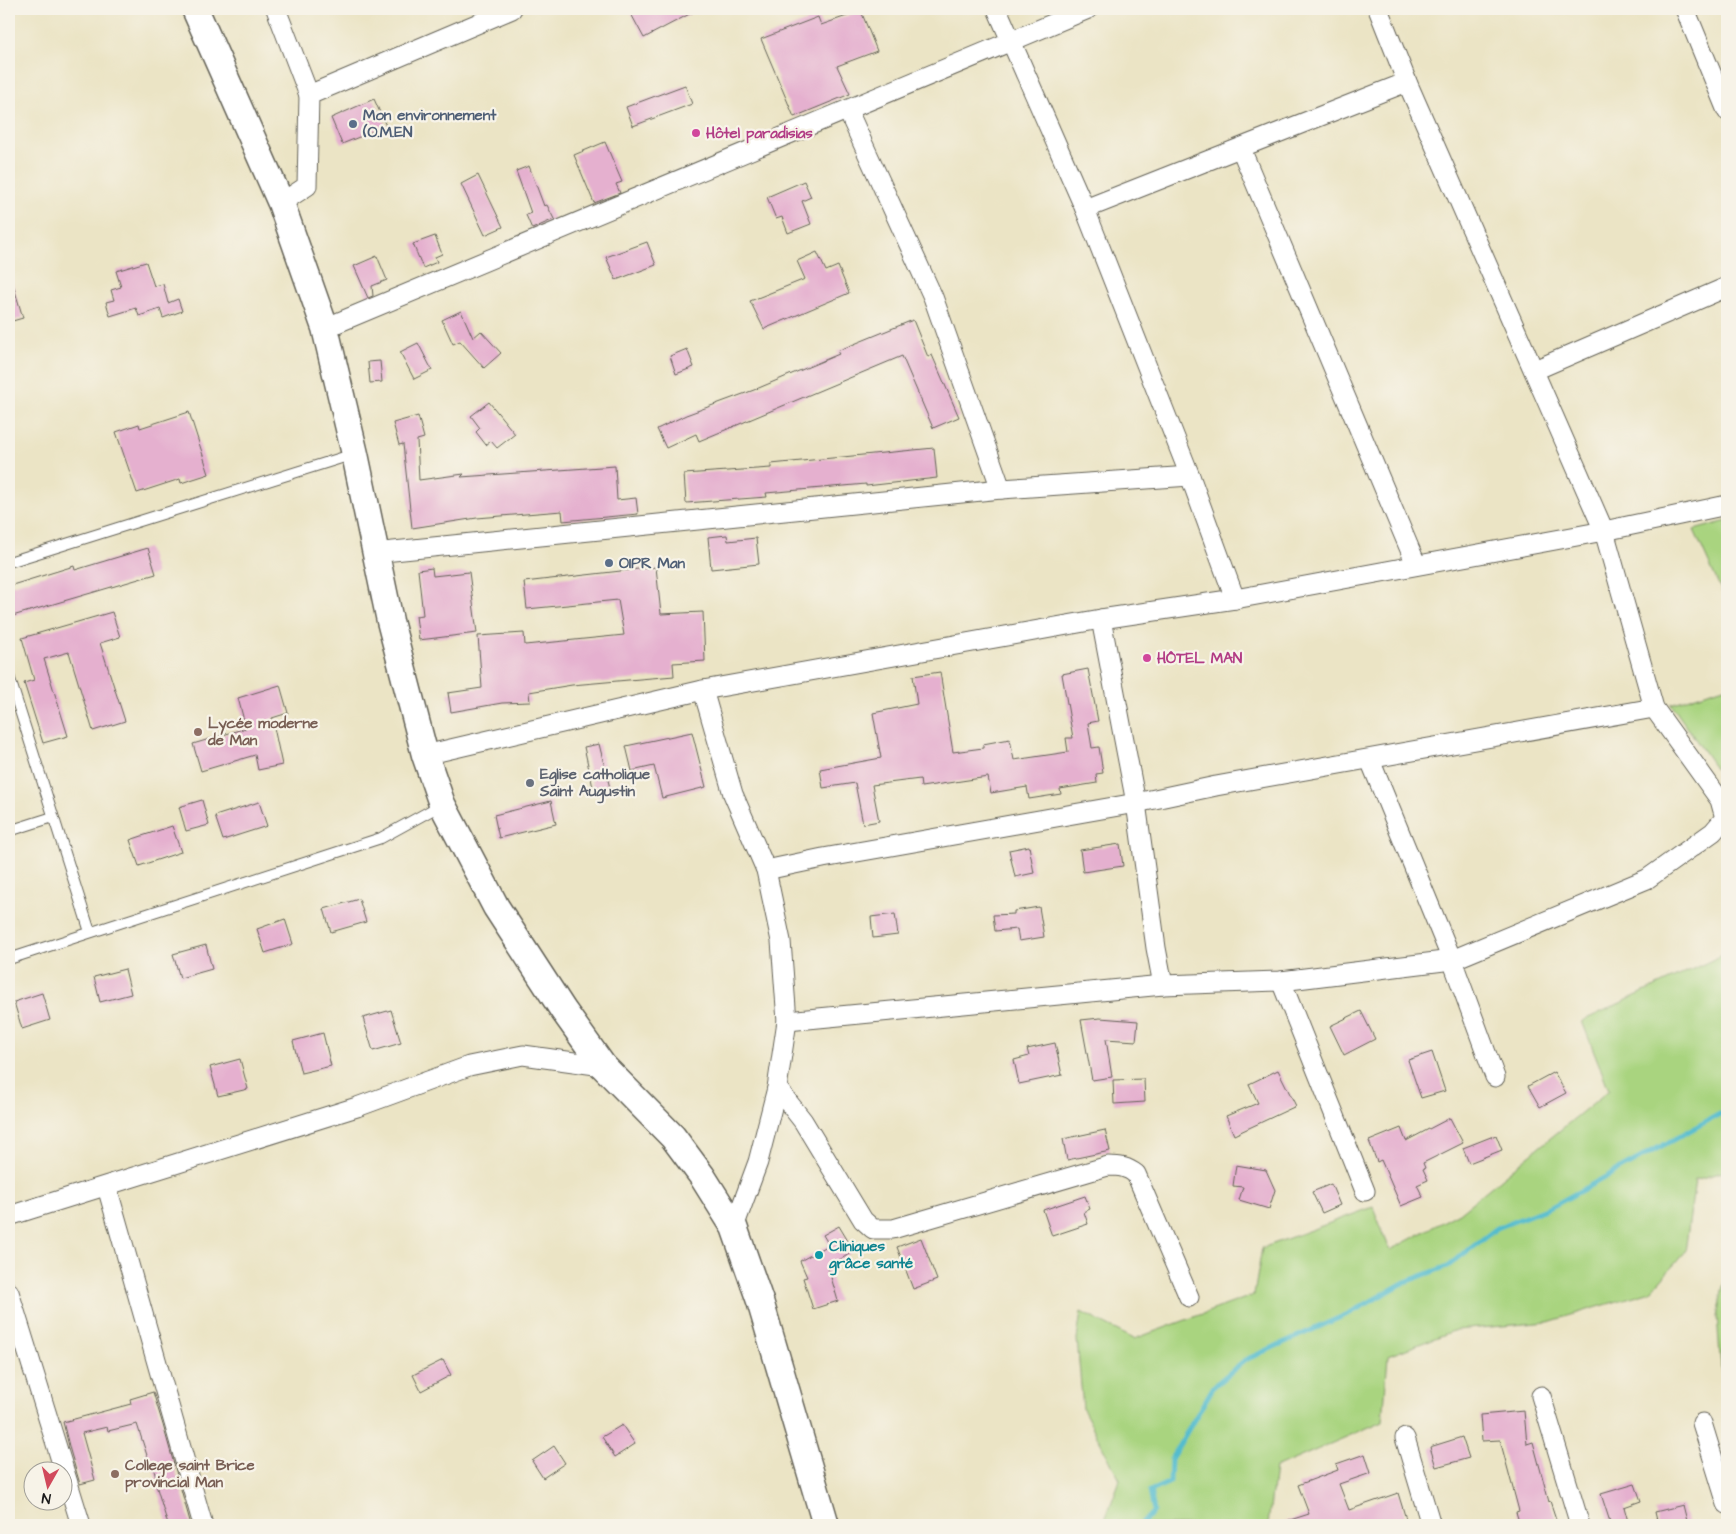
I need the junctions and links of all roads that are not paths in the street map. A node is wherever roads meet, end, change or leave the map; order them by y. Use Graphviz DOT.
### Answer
graph roads {
  1 [pos="195,9"];
  2 [pos="276,9"];
  3 [pos="512,9"];
  4 [pos="997,9"];
  5 [pos="1088,9"];
  6 [pos="1378,9"];
  7 [pos="1685,9"];
  8 [pos="1009,40"];
  9 [pos="1407,82"];
  10 [pos="309,95"];
  11 [pos="848,111"];
  12 [pos="1727,111"];
  13 [pos="1241,149"];
  14 [pos="281,203"];
  15 [pos="1085,209"];
  16 [pos="1727,287"];
  17 [pos="325,328"];
  18 [pos="1535,370"];
  19 [pos="355,454"];
  20 [pos="1190,476"];
  21 [pos="1001,489"];
  22 [pos="1727,505"];
  23 [pos="1604,531"];
  24 [pos="374,553"];
  25 [pos="9,562"];
  26 [pos="1416,564"];
  27 [pos="1235,599"];
  28 [pos="1101,619"];
  29 [pos="9,676"];
  30 [pos="703,690"];
  31 [pos="1654,708"];
  32 [pos="425,755"];
  33 [pos="1370,760"];
  34 [pos="1136,803"];
  35 [pos="442,804"];
  36 [pos="54,817"];
  37 [pos="9,831"];
  38 [pos="766,870"];
  39 [pos="90,932"];
  40 [pos="9,959"];
  41 [pos="1452,960"];
  42 [pos="1281,981"];
  43 [pos="1163,985"];
  44 [pos="787,1021"];
  45 [pos="603,1066"];
  46 [pos="1495,1077"];
  47 [pos="776,1088"];
  48 [pos="107,1187"];
  49 [pos="1365,1191"];
  50 [pos="9,1216"];
  51 [pos="734,1226"];
  52 [pos="9,1292"];
  53 [pos="1189,1297"];
  54 [pos="1541,1396"];
  55 [pos="1702,1423"];
  56 [pos="1405,1438"];
  57 [pos="1727,1504"];
  58 [pos="81,1525"];
  59 [pos="203,1525"];
  60 [pos="826,1525"];
  61 [pos="1431,1525"];
  62 [pos="1580,1525"];
  1 -- 14 [label="main road"];
  2 -- 10 [label="street"];
  3 -- 10 [label="street"];
  4 -- 8 [label="street"];
  5 -- 8 [label="street"];
  6 -- 9 [label="street"];
  7 -- 12 [label="street"];
  8 -- 11 [label="street"];
  8 -- 15 [label="street"];
  9 -- 13 [label="street"];
  9 -- 18 [label="street"];
  10 -- 14 [label="street"];
  11 -- 17 [label="street"];
  11 -- 21 [label="street"];
  13 -- 15 [label="street"];
  13 -- 26 [label="street"];
  14 -- 17 [label="main road"];
  15 -- 20 [label="street"];
  16 -- 18 [label="street"];
  17 -- 19 [label="main road"];
  18 -- 23 [label="street"];
  19 -- 24 [label="main road"];
  19 -- 25 [label="lane"];
  20 -- 21 [label="street"];
  20 -- 27 [label="street"];
  21 -- 24 [label="street"];
  22 -- 23 [label="street"];
  23 -- 26 [label="street"];
  23 -- 31 [label="street"];
  24 -- 32 [label="main road"];
  26 -- 27 [label="street"];
  27 -- 28 [label="street"];
  28 -- 30 [label="street"];
  28 -- 34 [label="street"];
  29 -- 36 [label="lane"];
  30 -- 32 [label="street"];
  30 -- 38 [label="street"];
  31 -- 33 [label="street"];
  31 -- 41 [label="street"];
  32 -- 35 [label="main road"];
  33 -- 34 [label="street"];
  33 -- 41 [label="street"];
  34 -- 38 [label="street"];
  34 -- 43 [label="street"];
  35 -- 39 [label="lane"];
  35 -- 45 [label="main road"];
  36 -- 37 [label="lane"];
  36 -- 39 [label="lane"];
  38 -- 44 [label="street"];
  39 -- 40 [label="lane"];
  41 -- 42 [label="street"];
  41 -- 46 [label="street"];
  42 -- 43 [label="street"];
  42 -- 49 [label="street"];
  43 -- 44 [label="street"];
  44 -- 47 [label="street"];
  45 -- 48 [label="street"];
  45 -- 51 [label="main road"];
  47 -- 51 [label="street"];
  47 -- 53 [label="street"];
  48 -- 50 [label="street"];
  48 -- 59 [label="street"];
  51 -- 60 [label="main road"];
  52 -- 58 [label="street"];
  54 -- 62 [label="street"];
  55 -- 57 [label="street"];
  56 -- 61 [label="street"];
}
